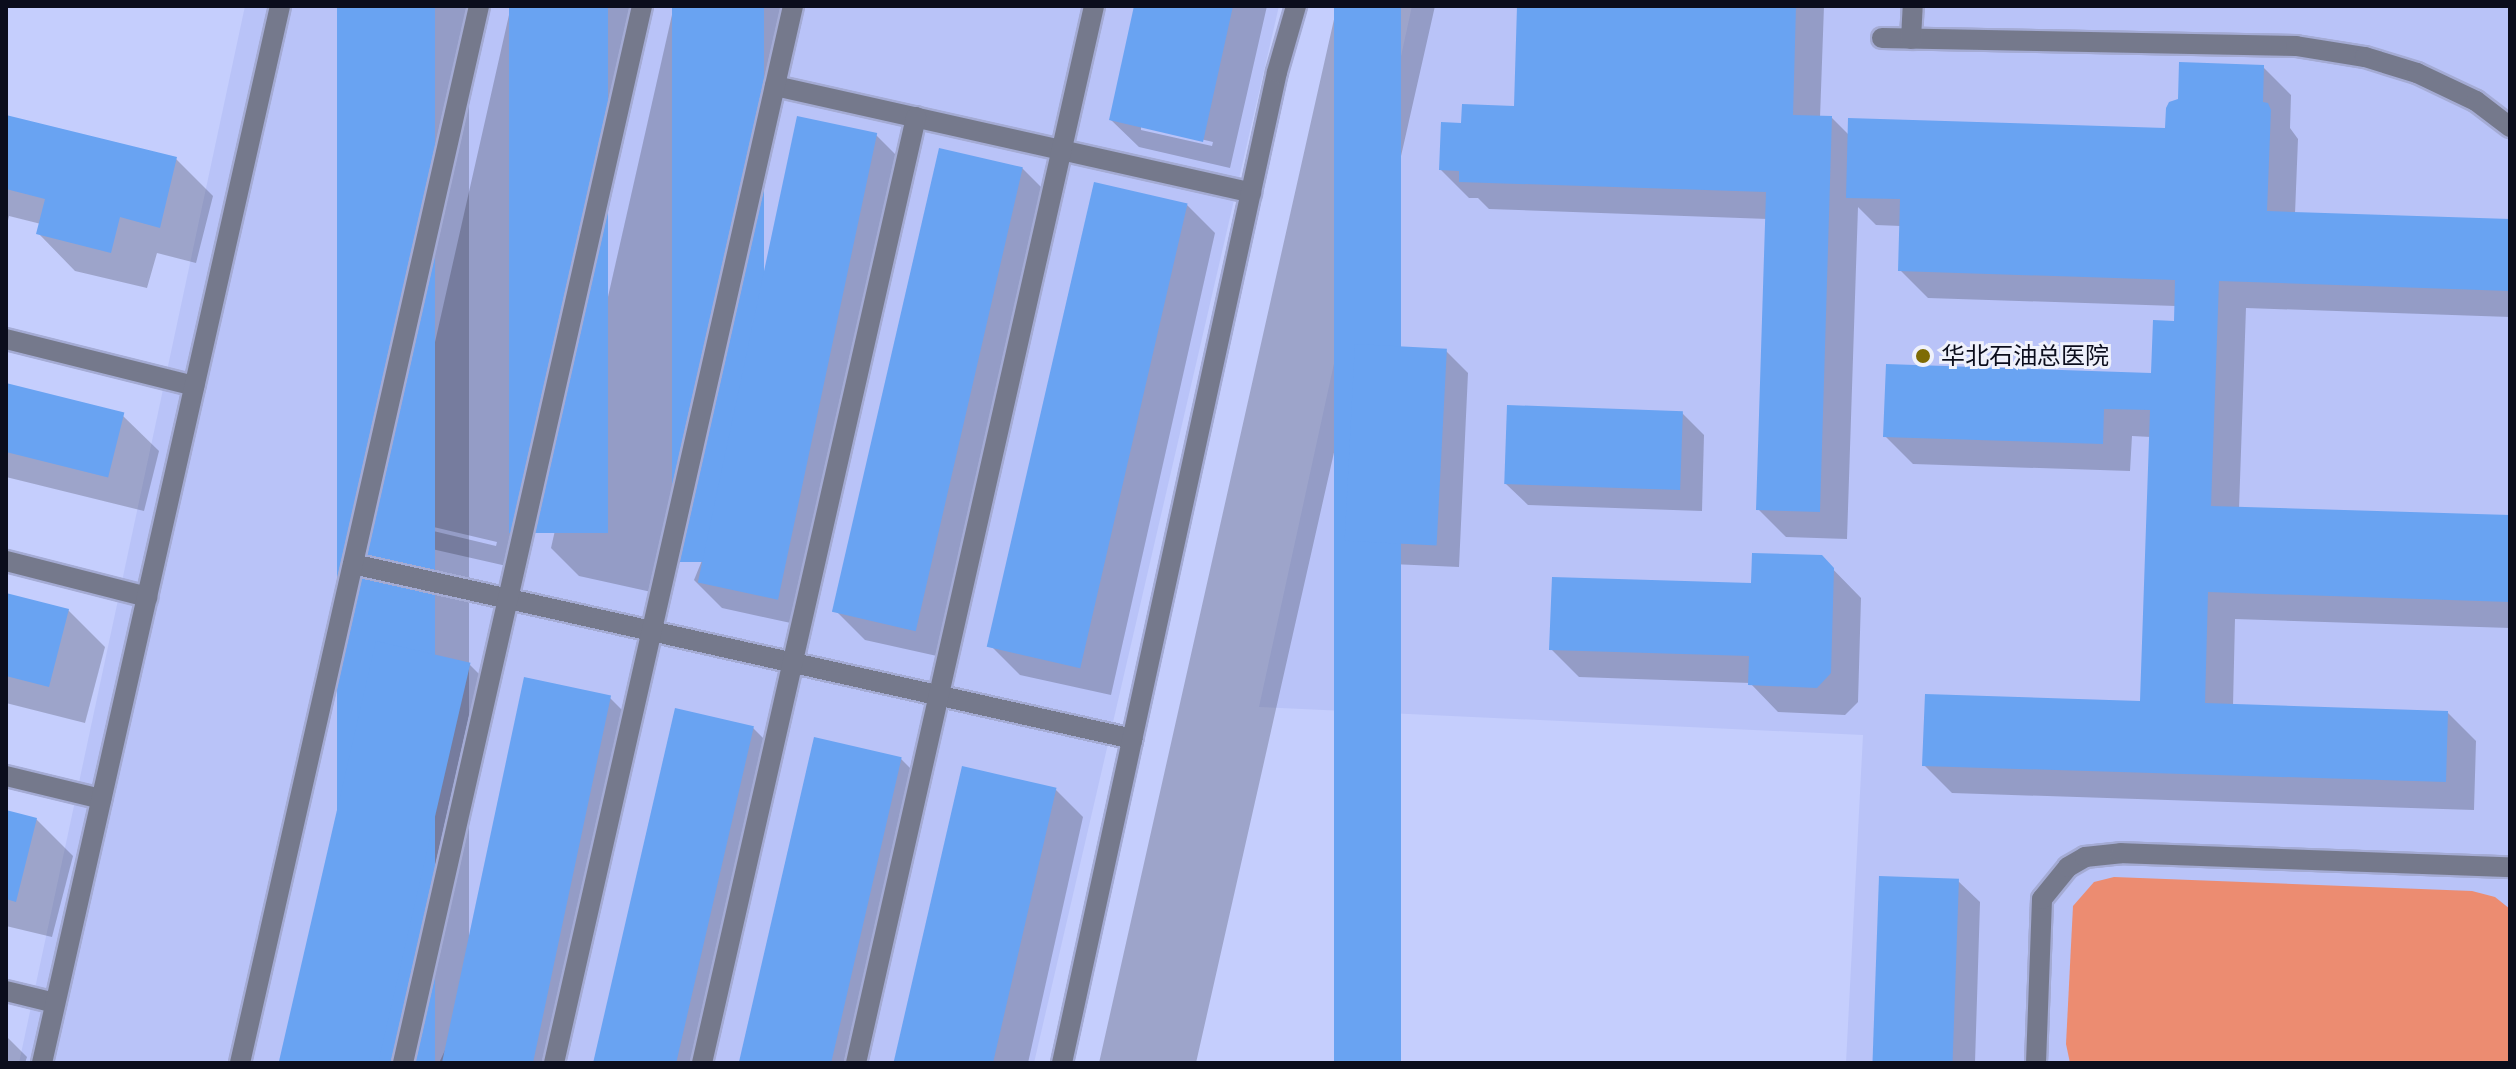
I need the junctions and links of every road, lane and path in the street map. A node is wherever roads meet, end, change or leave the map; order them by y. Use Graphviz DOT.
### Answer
graph roads {
  1 [pos="280,6"];
  2 [pos="479,6"];
  3 [pos="642,6"];
  4 [pos="793,6"];
  5 [pos="1094,6"];
  6 [pos="1296,6"];
  7 [pos="1913,6"];
  8 [pos="1882,38"];
  9 [pos="1911,39"];
  10 [pos="775,86"];
  11 [pos="916,117"];
  12 [pos="2510,127"];
  13 [pos="1062,150"];
  14 [pos="1251,192"];
  15 [pos="6,339"];
  16 [pos="194,386"];
  17 [pos="6,561"];
  18 [pos="353,564"];
  19 [pos="147,597"];
  20 [pos="508,599"];
  21 [pos="651,631"];
  22 [pos="792,663"];
  23 [pos="939,695"];
  24 [pos="1133,739"];
  25 [pos="6,776"];
  26 [pos="101,799"];
  27 [pos="2510,867"];
  28 [pos="6,991"];
  29 [pos="55,1003"];
  30 [pos="42,1063"];
  31 [pos="240,1063"];
  32 [pos="403,1063"];
  33 [pos="554,1063"];
  34 [pos="702,1063"];
  35 [pos="856,1063"];
  36 [pos="1062,1063"];
  37 [pos="2036,1063"];
  1 -- 16 [label="street"];
  2 -- 18 [label="street"];
  3 -- 20 [label="street"];
  4 -- 10 [label="street"];
  5 -- 13 [label="street"];
  6 -- 14 [label="street"];
  7 -- 9 [label="street"];
  8 -- 9 [label="street"];
  9 -- 12 [label="street"];
  10 -- 11 [label="street"];
  10 -- 21 [label="street"];
  11 -- 13 [label="street"];
  11 -- 22 [label="street"];
  13 -- 14 [label="street"];
  13 -- 23 [label="street"];
  14 -- 24 [label="street"];
  15 -- 16 [label="street"];
  16 -- 19 [label="street"];
  17 -- 19 [label="street"];
  18 -- 20 [label="street"];
  18 -- 31 [label="street"];
  19 -- 26 [label="street"];
  20 -- 21 [label="street"];
  20 -- 32 [label="street"];
  21 -- 22 [label="street"];
  21 -- 33 [label="street"];
  22 -- 23 [label="street"];
  22 -- 34 [label="street"];
  23 -- 24 [label="street"];
  23 -- 35 [label="street"];
  24 -- 36 [label="street"];
  25 -- 26 [label="street"];
  26 -- 29 [label="street"];
  27 -- 37 [label="street"];
  28 -- 29 [label="street"];
  29 -- 30 [label="street"];
}
